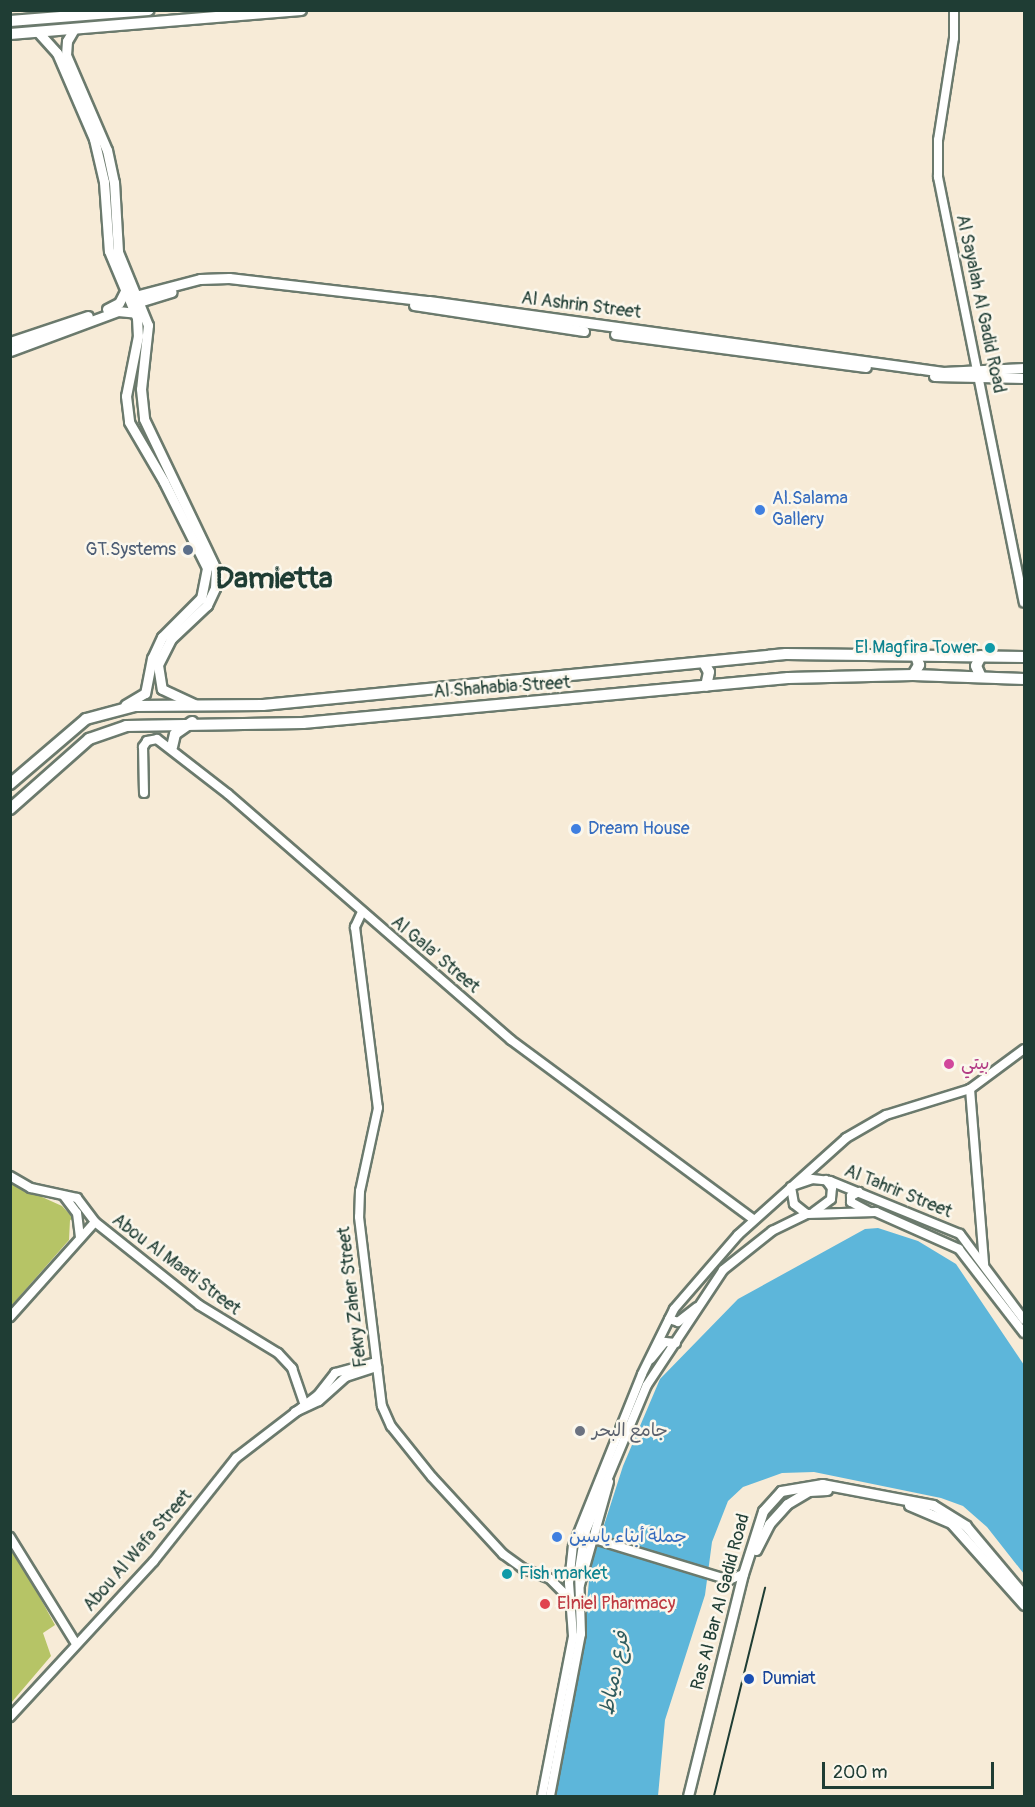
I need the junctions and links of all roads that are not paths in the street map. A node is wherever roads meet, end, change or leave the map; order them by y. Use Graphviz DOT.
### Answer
graph roads {
  1 [pos="149,10"];
  2 [pos="301,10"];
  3 [pos="954,10"];
  4 [pos="10,21"];
  5 [pos="74,29"];
  6 [pos="38,32"];
  7 [pos="10,34"];
  8 [pos="61,53"];
  9 [pos="111,199"];
  10 [pos="125,291"];
  11 [pos="137,299"];
  12 [pos="136,313"];
  13 [pos="10,342"];
  14 [pos="10,351"];
  15 [pos="1021,373"];
  16 [pos="979,374"];
  17 [pos="126,401"];
  18 [pos="141,402"];
  19 [pos="129,422"];
  20 [pos="146,425"];
  21 [pos="1024,602"];
  22 [pos="915,653"];
  23 [pos="981,656"];
  24 [pos="1024,657"];
  25 [pos="705,663"];
  26 [pos="913,675"];
  27 [pos="981,677"];
  28 [pos="1024,680"];
  29 [pos="517,682"];
  30 [pos="147,683"];
  31 [pos="158,683"];
  32 [pos="706,686"];
  33 [pos="520,703"];
  34 [pos="196,705"];
  35 [pos="263,705"];
  36 [pos="239,706"];
  37 [pos="117,709"];
  38 [pos="192,722"];
  39 [pos="241,724"];
  40 [pos="266,724"];
  41 [pos="60,741"];
  42 [pos="172,747"];
  43 [pos="78,748"];
  44 [pos="10,784"];
  45 [pos="144,793"];
  46 [pos="10,808"];
  47 [pos="362,912"];
  48 [pos="1024,1049"];
  49 [pos="970,1089"];
  50 [pos="10,1176"];
  51 [pos="826,1180"];
  52 [pos="791,1187"];
  53 [pos="861,1192"];
  54 [pos="64,1196"];
  55 [pos="868,1211"];
  56 [pos="810,1214"];
  57 [pos="754,1220"];
  58 [pos="95,1222"];
  59 [pos="80,1240"];
  60 [pos="984,1264"];
  61 [pos="697,1306"];
  62 [pos="10,1317"];
  63 [pos="669,1319"];
  64 [pos="1024,1320"];
  65 [pos="1024,1333"];
  66 [pos="676,1343"];
  67 [pos="647,1362"];
  68 [pos="376,1364"];
  69 [pos="304,1402"];
  70 [pos="293,1412"];
  71 [pos="609,1475"];
  72 [pos="793,1487"];
  73 [pos="797,1496"];
  74 [pos="767,1503"];
  75 [pos="778,1513"];
  76 [pos="10,1537"];
  77 [pos="591,1540"];
  78 [pos="742,1574"];
  79 [pos="708,1576"];
  80 [pos="579,1587"];
  81 [pos="1014,1589"];
  82 [pos="737,1593"];
  83 [pos="1024,1595"];
  84 [pos="571,1602"];
  85 [pos="1024,1605"];
  86 [pos="76,1644"];
  87 [pos="10,1717"];
  88 [pos="542,1797"];
  89 [pos="550,1797"];
  90 [pos="688,1797"];
  91 [pos="694,1797"];
  1 -- 4 [label="highway"];
  2 -- 5 [label="highway"];
  3 -- 16 [label="street, Al Sayalah Al Gadid Road"];
  5 -- 6 [label="highway"];
  5 -- 8 [label="main road"];
  6 -- 7 [label="highway"];
  6 -- 8 [label="main road"];
  8 -- 9 [label="main road"];
  9 -- 10 [label="main road"];
  9 -- 11 [label="main road"];
  10 -- 12 [label="main road"];
  10 -- 13 [label="main road"];
  11 -- 16 [label="main road, Al Ashrin Street"];
  11 -- 18 [label="main road"];
  12 -- 14 [label="main road"];
  12 -- 17 [label="main road"];
  15 -- 16 [label="main road, Al Ashrin Street"];
  16 -- 21 [label="street, Al Sayalah Al Gadid Road"];
  17 -- 18 [label="main road"];
  17 -- 19 [label="main road"];
  18 -- 20 [label="main road"];
  19 -- 20 [label="main road"];
  19 -- 30 [label="main road"];
  20 -- 31 [label="main road"];
  22 -- 23 [label="highway, Al Shahabia Street"];
  22 -- 25 [label="highway, Al Shahabia Street"];
  22 -- 26 [label="highway"];
  23 -- 24 [label="highway, Al Shahabia Street"];
  23 -- 27 [label="highway"];
  25 -- 29 [label="highway, Al Shahabia Street"];
  25 -- 32 [label="highway"];
  26 -- 27 [label="highway, Al Shahabia Street"];
  26 -- 32 [label="highway, Al Shahabia Street"];
  27 -- 28 [label="highway, Al Shahabia Street"];
  29 -- 33 [label="highway"];
  29 -- 35 [label="highway, Al Shahabia Street"];
  30 -- 31 [label="main road"];
  30 -- 37 [label="main road"];
  31 -- 34 [label="main road"];
  32 -- 33 [label="highway, Al Shahabia Street"];
  33 -- 40 [label="highway, Al Shahabia Street"];
  34 -- 36 [label="highway, Al Shahabia Street"];
  34 -- 37 [label="highway, Al Shahabia Street"];
  35 -- 36 [label="highway, Al Shahabia Street"];
  35 -- 40 [label="highway"];
  36 -- 39 [label="highway"];
  37 -- 41 [label="highway, Al Shahabia Street"];
  38 -- 39 [label="highway, Al Shahabia Street"];
  38 -- 42 [label="highway"];
  38 -- 43 [label="highway, Al Shahabia Street"];
  39 -- 40 [label="highway, Al Shahabia Street"];
  41 -- 43 [label="highway"];
  41 -- 44 [label="highway, Al Shahabia Street"];
  42 -- 45 [label="street"];
  42 -- 47 [label="street, Al Gala' Street"];
  43 -- 46 [label="highway, Al Shahabia Street"];
  47 -- 57 [label="street, Al Gala' Street"];
  47 -- 68 [label="street, Fekry Zaher Street"];
  48 -- 49 [label="street"];
  49 -- 52 [label="street"];
  49 -- 60 [label="street"];
  50 -- 54 [label="street, Abou Al Maati Street"];
  51 -- 52 [label="street, Al Tahrir Street"];
  51 -- 53 [label="street, Al Tahrir Street"];
  51 -- 56 [label="street"];
  52 -- 56 [label="street"];
  52 -- 57 [label="street"];
  53 -- 55 [label="street"];
  53 -- 60 [label="street, Al Tahrir Street"];
  54 -- 58 [label="street, Abou Al Maati Street"];
  54 -- 59 [label="street"];
  55 -- 56 [label="street, Al Tahrir Street"];
  55 -- 65 [label="street, Al Tahrir Street"];
  56 -- 61 [label="street"];
  57 -- 63 [label="street"];
  58 -- 59 [label="street"];
  58 -- 69 [label="street, Abou Al Maati Street"];
  59 -- 62 [label="street"];
  60 -- 64 [label="street, Al Tahrir Street"];
  61 -- 63 [label="street"];
  61 -- 66 [label="street"];
  63 -- 67 [label="street"];
  66 -- 67 [label="street"];
  66 -- 71 [label="street"];
  67 -- 84 [label="street"];
  68 -- 69 [label="street, Abou Al Wafa Street"];
  68 -- 70 [label="street, Abou Al Wafa Street"];
  68 -- 84 [label="street, Fekry Zaher Street"];
  69 -- 70 [label="street, Abou Al Wafa Street"];
  70 -- 86 [label="street, Abou Al Wafa Street"];
  71 -- 77 [label="street"];
  71 -- 80 [label="street"];
  72 -- 73 [label="main road"];
  72 -- 74 [label="main road, Ras Al Bar Al Gadid Road"];
  72 -- 81 [label="main road, Ras Al Bar Al Gadid Road"];
  73 -- 75 [label="main road, Ras Al Bar Al Gadid Road"];
  73 -- 81 [label="main road, Ras Al Bar Al Gadid Road"];
  74 -- 75 [label="main road"];
  74 -- 78 [label="main road, Ras Al Bar Al Gadid Road"];
  75 -- 91 [label="main road, Ras Al Bar Al Gadid Road"];
  76 -- 86 [label="street"];
  77 -- 79 [label="street"];
  77 -- 80 [label="street"];
  78 -- 79 [label="street"];
  78 -- 82 [label="main road, Ras Al Bar Al Gadid Road"];
  79 -- 82 [label="street"];
  80 -- 89 [label="street"];
  81 -- 83 [label="main road, Ras Al Bar Al Gadid Road"];
  81 -- 85 [label="main road, Ras Al Bar Al Gadid Road"];
  82 -- 90 [label="main road, Ras Al Bar Al Gadid Road"];
  84 -- 88 [label="street"];
  86 -- 87 [label="street, Abou Al Wafa Street"];
}
